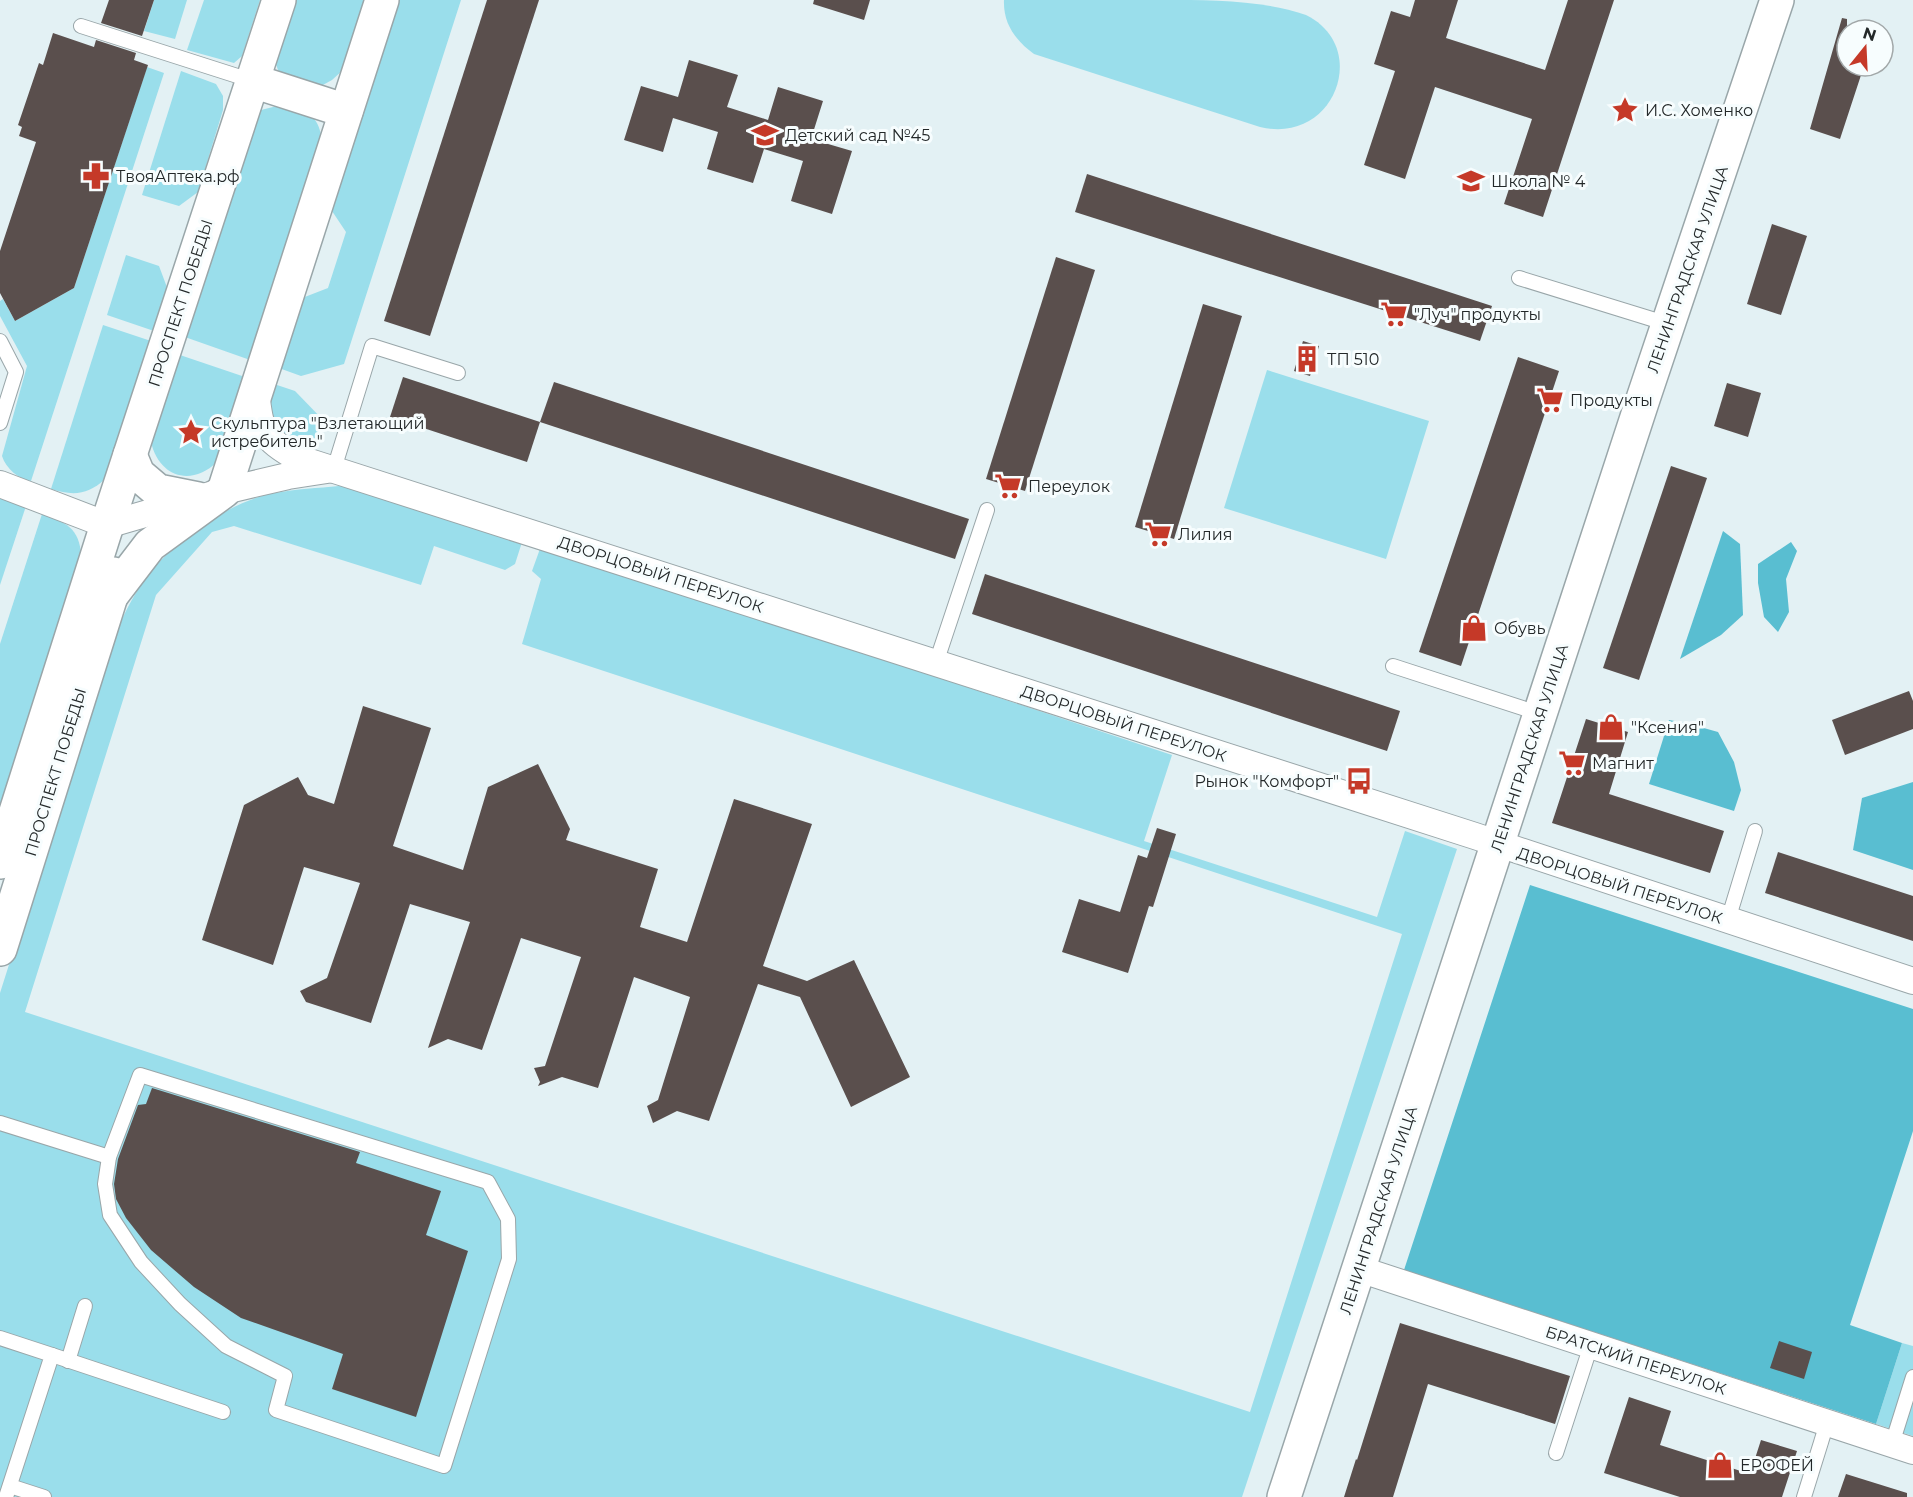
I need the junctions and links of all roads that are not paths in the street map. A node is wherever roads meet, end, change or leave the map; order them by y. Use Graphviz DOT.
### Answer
graph roads {
  1 [pos="279,0"];
  2 [pos="382,0"];
  3 [pos="1777,0"];
  4 [pos="81,26"];
  5 [pos="253,81"];
  6 [pos="346,111"];
  7 [pos="1519,278"];
  8 [pos="1668,324"];
  9 [pos="0,341"];
  10 [pos="458,373"];
  11 [pos="256,391"];
  12 [pos="0,423"];
  13 [pos="130,454"];
  14 [pos="334,469"];
  15 [pos="0,484"];
  16 [pos="211,495"];
  17 [pos="987,510"];
  18 [pos="107,525"];
  19 [pos="111,596"];
  20 [pos="936,663"];
  21 [pos="1392,666"];
  22 [pos="1541,714"];
  23 [pos="1755,831"];
  24 [pos="1498,844"];
  25 [pos="0,862"];
  26 [pos="1728,920"];
  27 [pos="0,949"];
  28 [pos="1913,981"];
  29 [pos="0,1123"];
  30 [pos="109,1157"];
  31 [pos="1359,1269"];
  32 [pos="86,1306"];
  33 [pos="0,1338"];
  34 [pos="1591,1345"];
  35 [pos="52,1355"];
  36 [pos="68,1361"];
  37 [pos="1913,1377"];
  38 [pos="223,1412"];
  39 [pos="1827,1423"];
  40 [pos="1902,1448"];
  41 [pos="1556,1453"];
  42 [pos="8,1491"];
  43 [pos="44,1497"];
  44 [pos="1284,1497"];
  45 [pos="1804,1497"];
  1 -- 5 [label="main road, ПРОСПЕКТ ПОБЕДЫ"];
  2 -- 6 [label="main road"];
  3 -- 8 [label="main road, ЛЕНИНГРАДСКАЯ УЛИЦА"];
  4 -- 5 [label="lane"];
  5 -- 6 [label="main road"];
  5 -- 13 [label="main road, ПРОСПЕКТ ПОБЕДЫ"];
  6 -- 11 [label="main road"];
  7 -- 8 [label="lane"];
  8 -- 22 [label="main road, ЛЕНИНГРАДСКАЯ УЛИЦА"];
  9 -- 12 [label="lane"];
  10 -- 14 [label="lane"];
  11 -- 14 [label="street, ДВОРЦОВЫЙ ПЕРЕУЛОК"];
  11 -- 16 [label="main road"];
  13 -- 16 [label="main road"];
  13 -- 18 [label="main road, ПРОСПЕКТ ПОБЕДЫ"];
  14 -- 16 [label="street, ДВОРЦОВЫЙ ПЕРЕУЛОК"];
  14 -- 20 [label="street, ДВОРЦОВЫЙ ПЕРЕУЛОК"];
  15 -- 18 [label="street"];
  16 -- 18 [label="street"];
  16 -- 19 [label="main road, ПРОСПЕКТ ПОБЕДЫ"];
  17 -- 20 [label="lane"];
  18 -- 19 [label="main road, ПРОСПЕКТ ПОБЕДЫ"];
  18 -- 25 [label="main road, ПРОСПЕКТ ПОБЕДЫ"];
  19 -- 27 [label="main road, ПРОСПЕКТ ПОБЕДЫ"];
  20 -- 24 [label="street, ДВОРЦОВЫЙ ПЕРЕУЛОК"];
  21 -- 22 [label="lane"];
  22 -- 24 [label="main road, ЛЕНИНГРАДСКАЯ УЛИЦА"];
  23 -- 26 [label="lane"];
  24 -- 26 [label="street, ДВОРЦОВЫЙ ПЕРЕУЛОК"];
  24 -- 31 [label="main road, ЛЕНИНГРАДСКАЯ УЛИЦА"];
  26 -- 28 [label="street, ДВОРЦОВЫЙ ПЕРЕУЛОК"];
  29 -- 30 [label="lane"];
  30 -- 30 [label="lane"];
  31 -- 34 [label="street, БРАТСКИЙ ПЕРЕУЛОК"];
  31 -- 44 [label="main road, ЛЕНИНГРАДСКАЯ УЛИЦА"];
  32 -- 36 [label="lane"];
  33 -- 35 [label="lane"];
  34 -- 39 [label="street, БРАТСКИЙ ПЕРЕУЛОК"];
  34 -- 41 [label="lane"];
  35 -- 36 [label="lane"];
  35 -- 42 [label="lane"];
  36 -- 38 [label="lane"];
  37 -- 40 [label="lane"];
  39 -- 40 [label="street, БРАТСКИЙ ПЕРЕУЛОК"];
  39 -- 45 [label="lane"];
  42 -- 43 [label="lane"];
}
